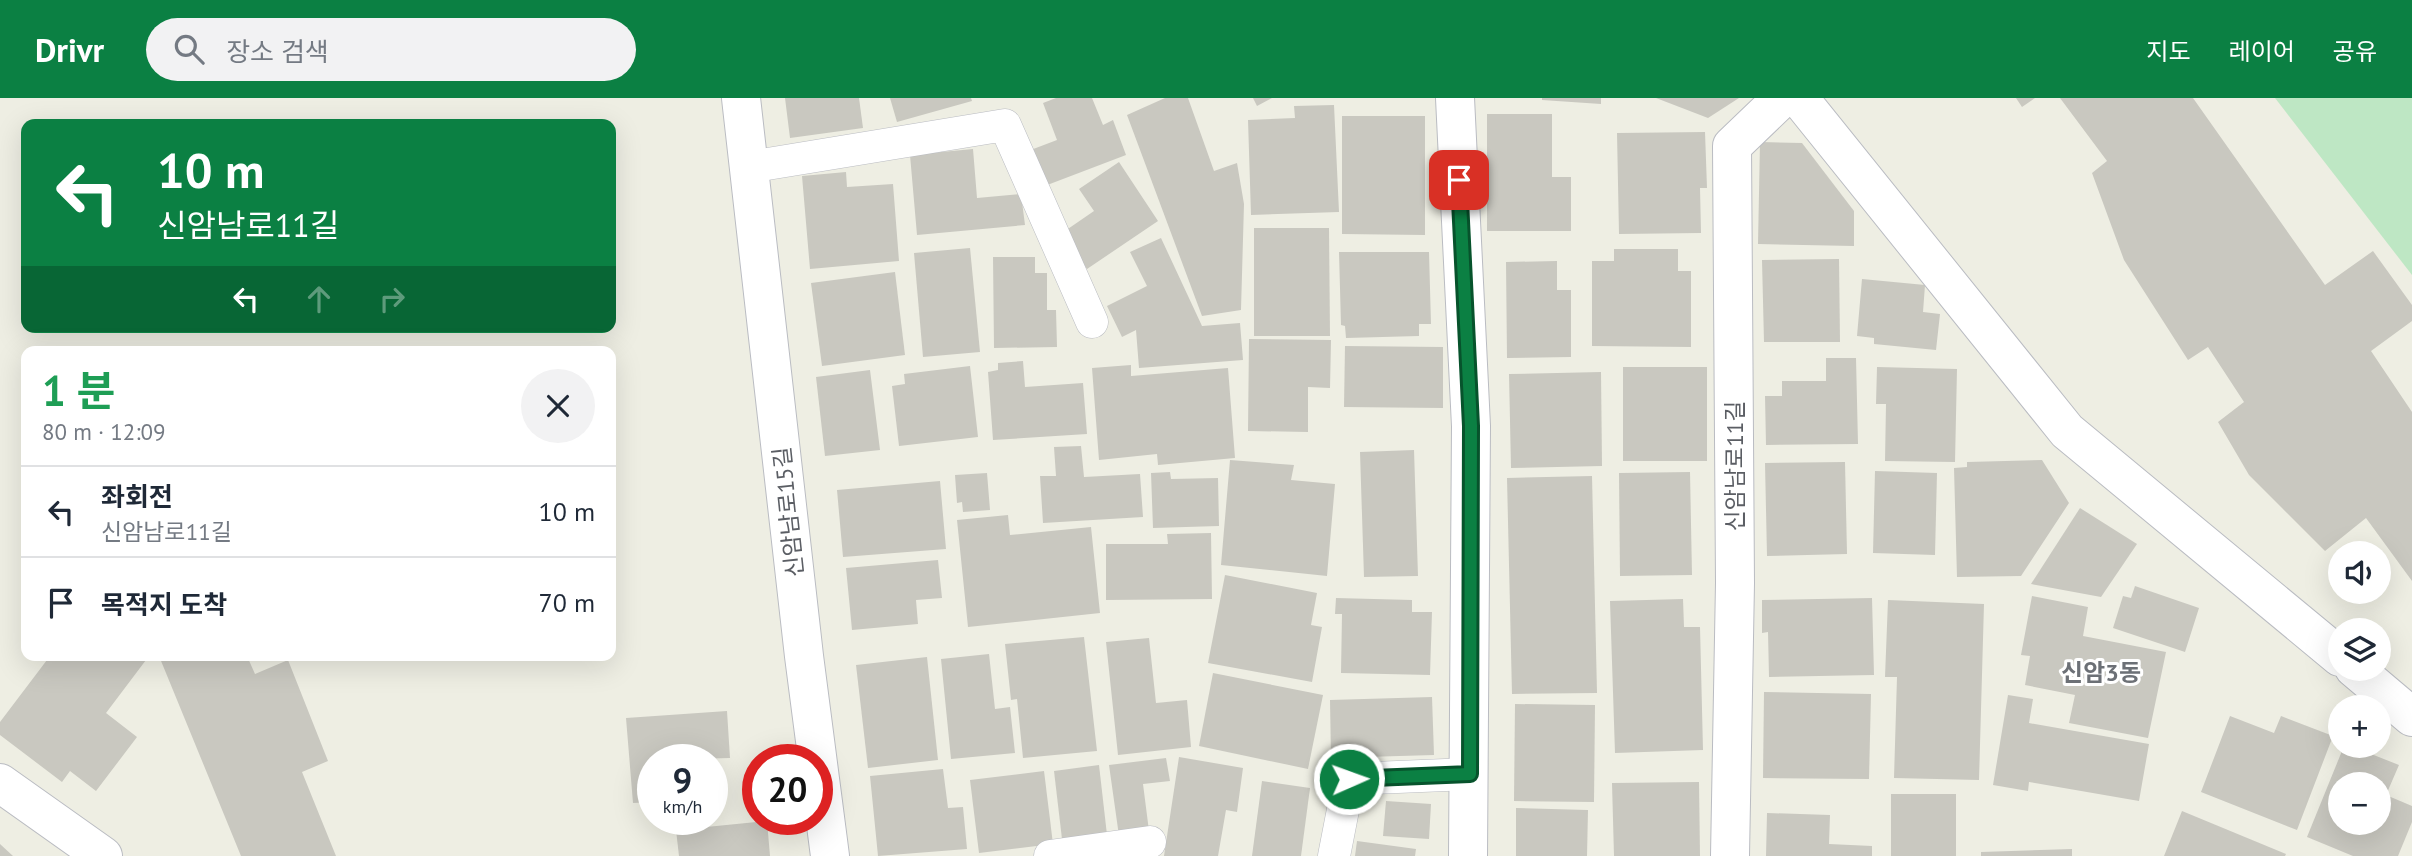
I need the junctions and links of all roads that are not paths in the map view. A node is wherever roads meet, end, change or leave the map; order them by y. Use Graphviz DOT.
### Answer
graph roads {
  1 [pos="741,98"];
  2 [pos="1455,98"];
  3 [pos="1783,98"];
  4 [pos="1799,98"];
  5 [pos="749,167"];
  6 [pos="1092,322"];
  7 [pos="2328,647"];
  8 [pos="2369,681"];
  9 [pos="2412,717"];
  10 [pos="1470,774"];
  11 [pos="0,783"];
  12 [pos="1150,842"];
  13 [pos="87,852"];
  14 [pos="830,856"];
  15 [pos="1050,856"];
  16 [pos="1334,856"];
  17 [pos="1468,856"];
  18 [pos="1730,856"];
  1 -- 5 [label="street, 신암남로15길"];
  2 -- 10 [label="street"];
  3 -- 18 [label="street, 신암남로11길"];
  4 -- 7 [label="street"];
  5 -- 6 [label="lane"];
  5 -- 14 [label="street, 신암남로15길"];
  8 -- 9 [label="street"];
  10 -- 16 [label="lane"];
  10 -- 17 [label="street"];
  11 -- 13 [label="street"];
  12 -- 15 [label="lane"];
}
